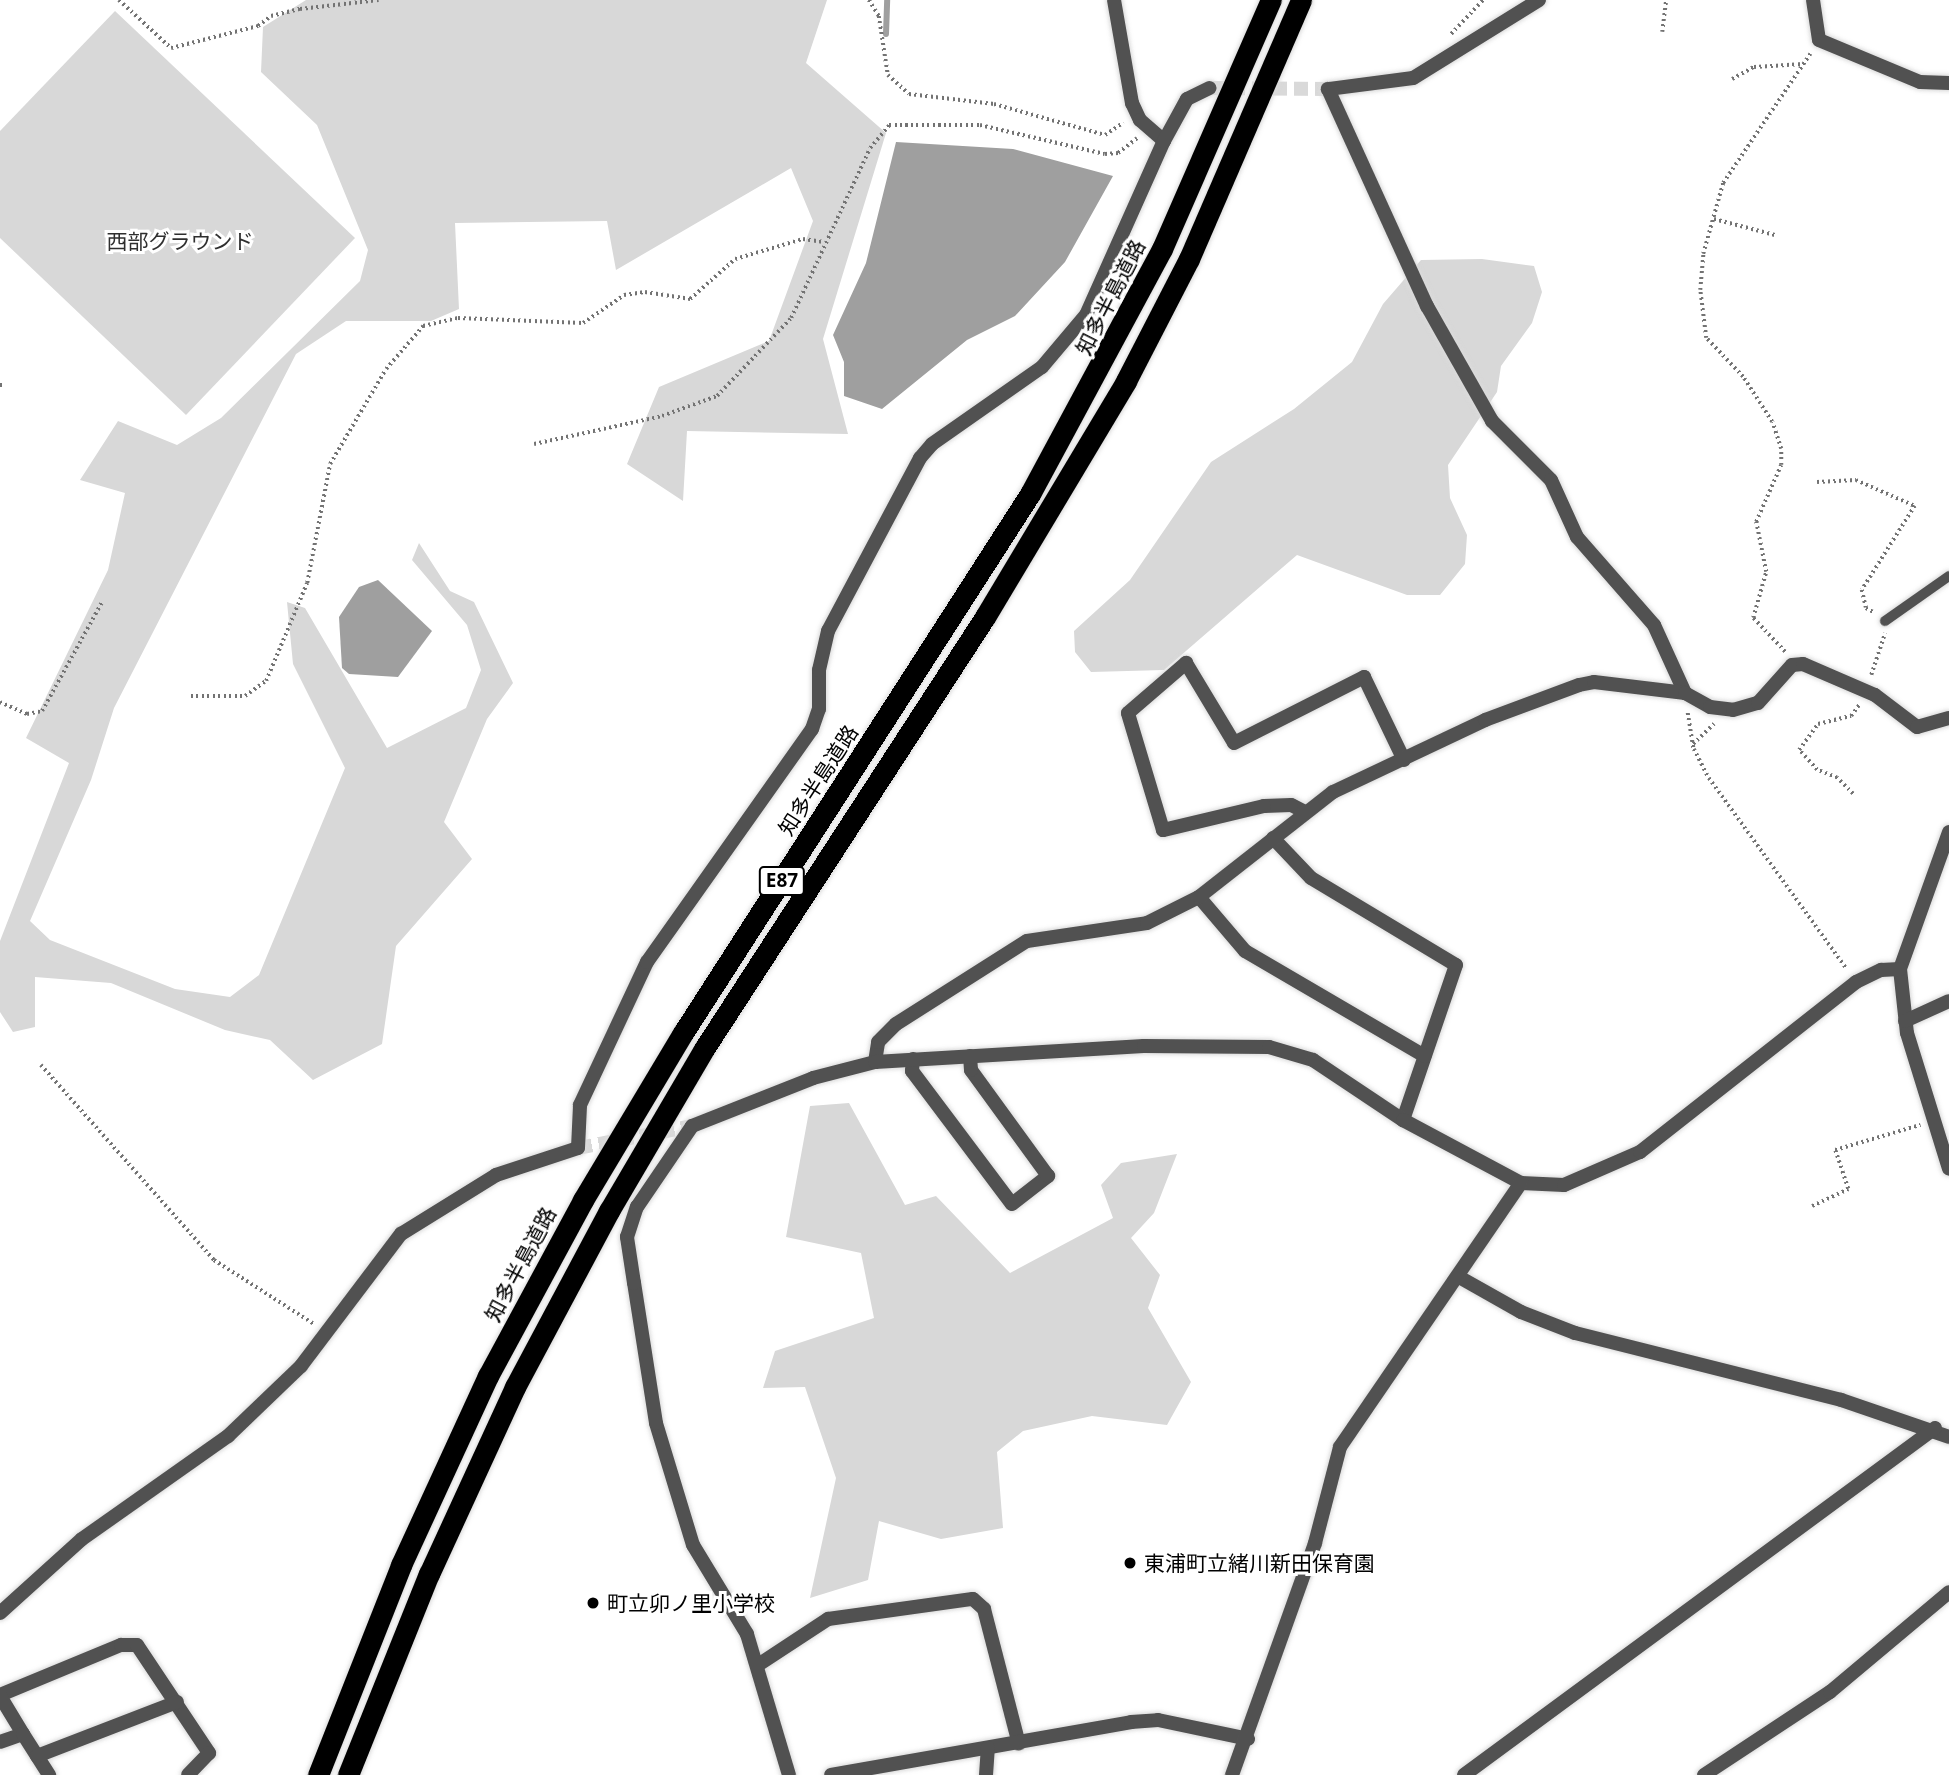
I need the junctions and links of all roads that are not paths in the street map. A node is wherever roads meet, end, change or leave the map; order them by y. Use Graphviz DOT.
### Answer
graph roads {
  1 [pos="1114,0"];
  2 [pos="1271,0"];
  3 [pos="1301,0"];
  4 [pos="1539,0"];
  5 [pos="1813,0"];
  6 [pos="1949,83"];
  7 [pos="1210,89"];
  8 [pos="1164,141"];
  9 [pos="1949,576"];
  10 [pos="1885,621"];
  11 [pos="1685,694"];
  12 [pos="1949,718"];
  13 [pos="1404,760"];
  14 [pos="1303,811"];
  15 [pos="1949,832"];
  16 [pos="1273,838"];
  17 [pos="1199,897"];
  18 [pos="1900,969"];
  19 [pos="1949,1001"];
  20 [pos="1905,1021"];
  21 [pos="970,1056"];
  22 [pos="1425,1056"];
  23 [pos="913,1059"];
  24 [pos="875,1062"];
  25 [pos="1403,1120"];
  26 [pos="1949,1169"];
  27 [pos="1521,1183"];
  28 [pos="1459,1278"];
  29 [pos="1935,1428"];
  30 [pos="1949,1437"];
  31 [pos="1949,1592"];
  32 [pos="0,1613"];
  33 [pos="758,1665"];
  34 [pos="0,1695"];
  35 [pos="177,1702"];
  36 [pos="23,1734"];
  37 [pos="1248,1739"];
  38 [pos="0,1742"];
  39 [pos="1019,1744"];
  40 [pos="988,1748"];
  41 [pos="37,1756"];
  42 [pos="49,1775"];
  43 [pos="188,1775"];
  44 [pos="318,1775"];
  45 [pos="348,1775"];
  46 [pos="789,1775"];
  47 [pos="831,1775"];
  48 [pos="986,1775"];
  49 [pos="1232,1775"];
  50 [pos="1464,1775"];
  51 [pos="1703,1775"];
  1 -- 8 [label="street"];
  2 -- 44 [label="highway, 知多半島道路 / E87"];
  3 -- 45 [label="highway, E87"];
  4 -- 11 [label="street"];
  5 -- 6 [label="street"];
  7 -- 8 [label="street"];
  8 -- 32 [label="street"];
  9 -- 10 [label="lane"];
  11 -- 12 [label="street"];
  11 -- 13 [label="street"];
  13 -- 14 [label="street"];
  13 -- 14 [label="street"];
  14 -- 16 [label="street"];
  15 -- 18 [label="street"];
  16 -- 17 [label="street"];
  16 -- 22 [label="street"];
  17 -- 22 [label="street"];
  17 -- 24 [label="street"];
  18 -- 20 [label="street"];
  18 -- 27 [label="street"];
  19 -- 20 [label="street"];
  20 -- 26 [label="street"];
  21 -- 23 [label="street"];
  21 -- 23 [label="street"];
  21 -- 25 [label="street"];
  22 -- 25 [label="street"];
  23 -- 24 [label="street"];
  24 -- 33 [label="street"];
  25 -- 27 [label="street"];
  27 -- 28 [label="street"];
  28 -- 29 [label="street"];
  28 -- 37 [label="street"];
  29 -- 30 [label="street"];
  29 -- 50 [label="street"];
  31 -- 51 [label="street"];
  33 -- 39 [label="street"];
  33 -- 46 [label="street"];
  34 -- 35 [label="street"];
  34 -- 36 [label="street"];
  35 -- 41 [label="street"];
  35 -- 43 [label="street"];
  36 -- 38 [label="street"];
  36 -- 41 [label="street"];
  37 -- 39 [label="street"];
  37 -- 49 [label="street"];
  39 -- 40 [label="street"];
  40 -- 47 [label="street"];
  40 -- 48 [label="street"];
  41 -- 42 [label="street"];
}
